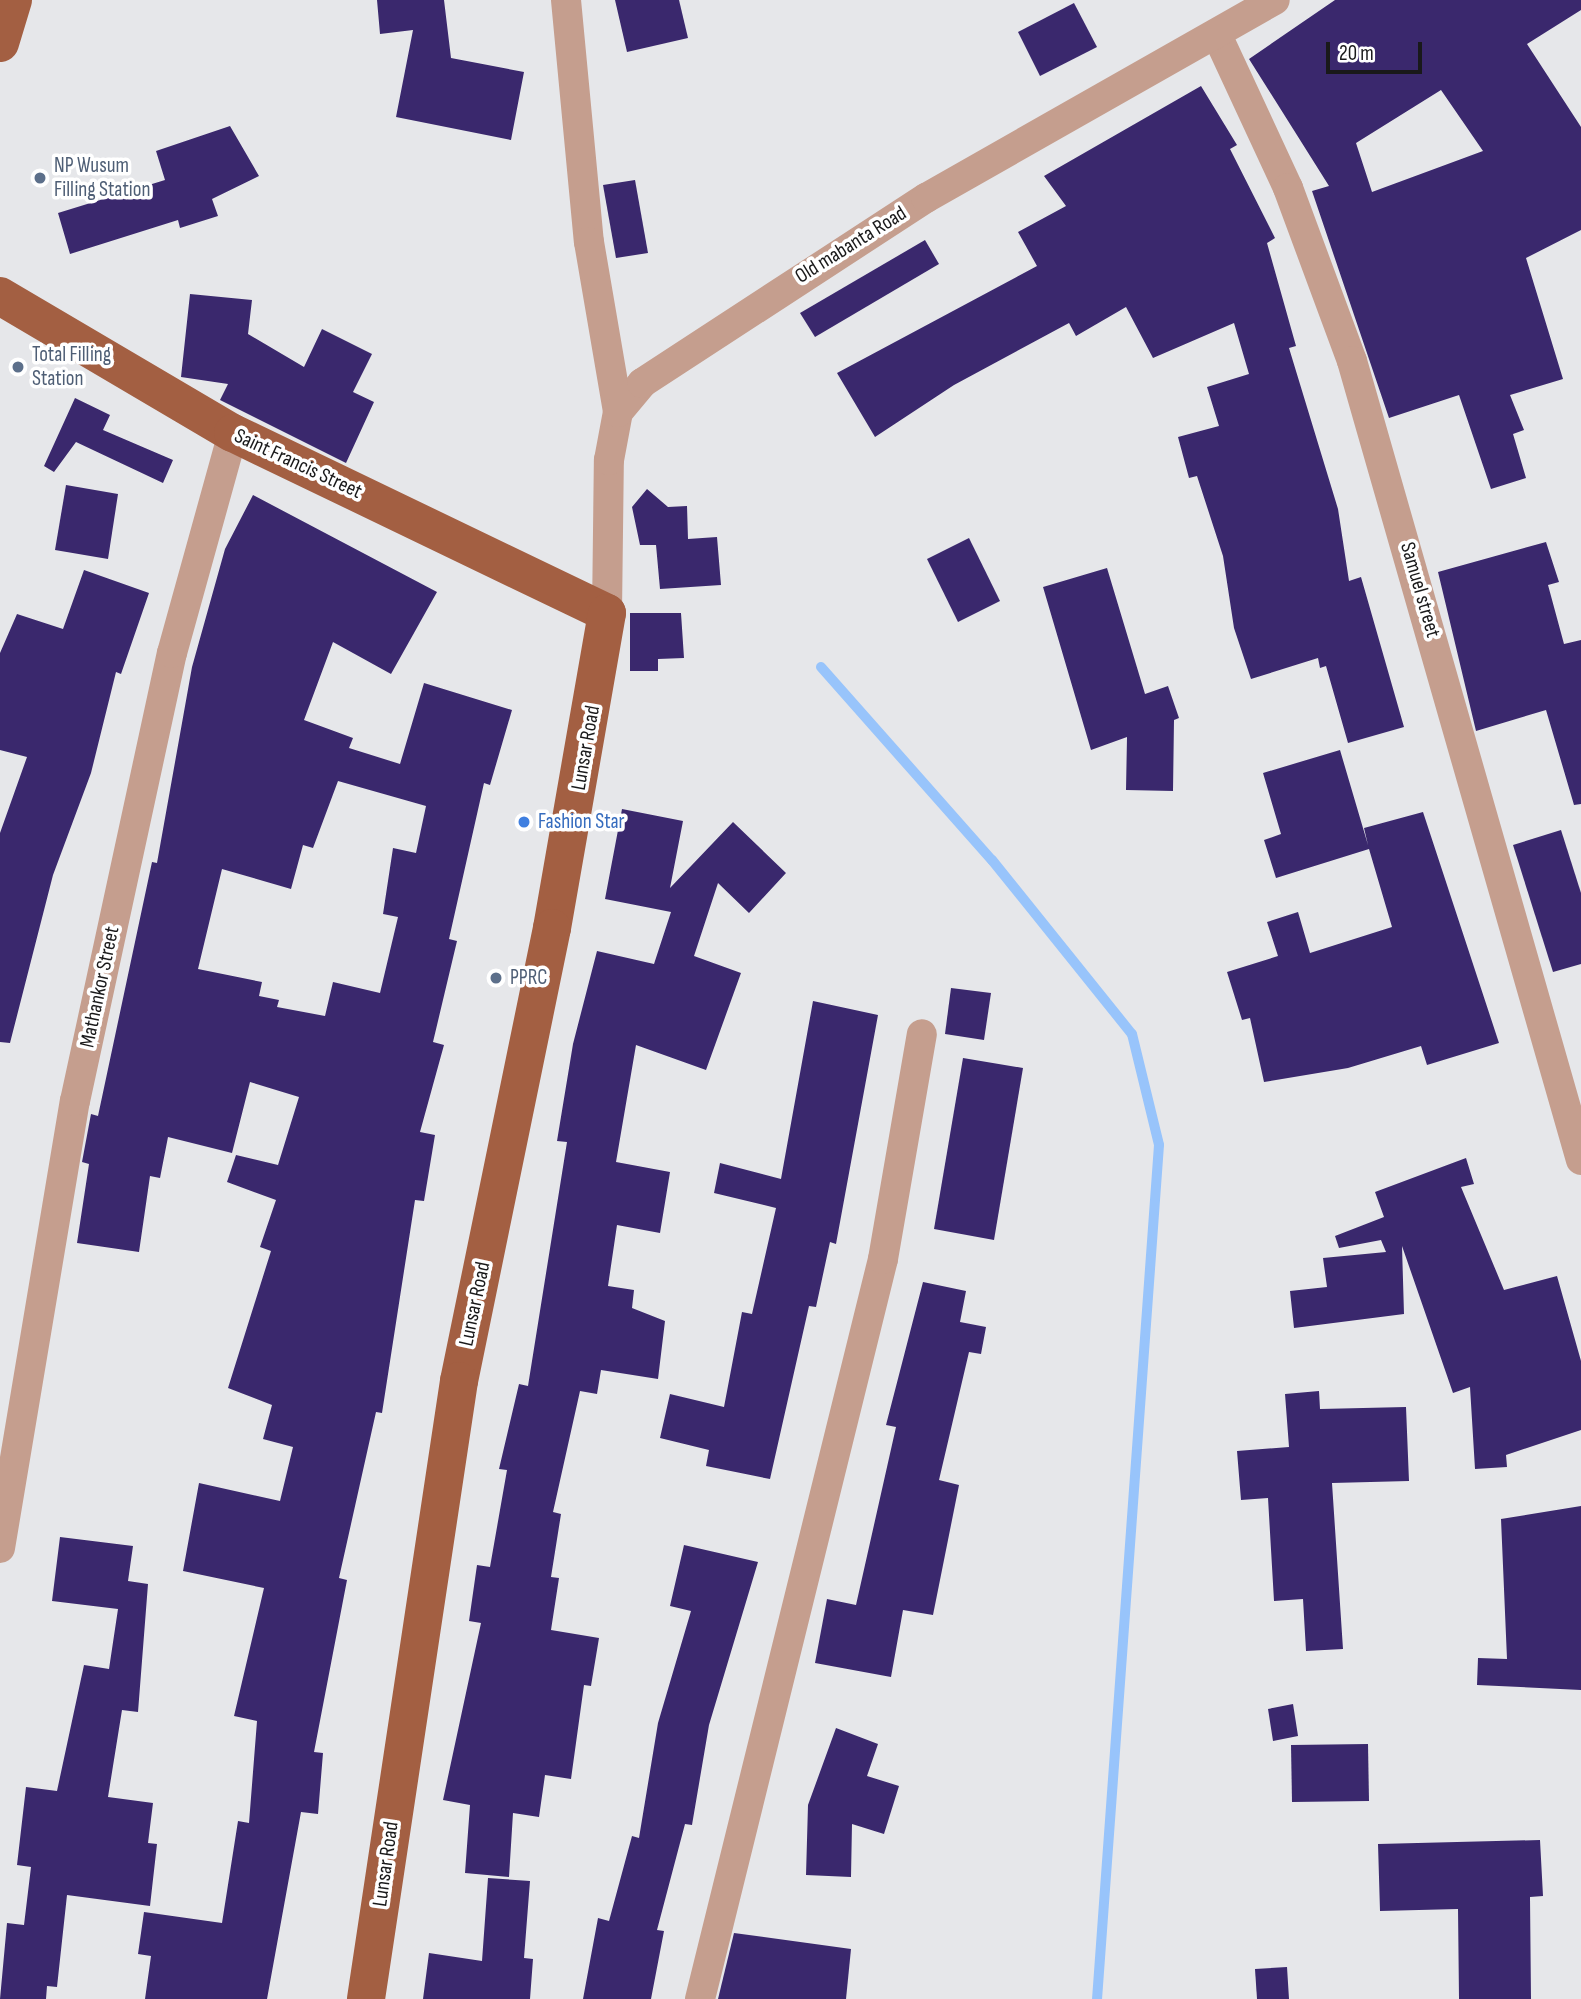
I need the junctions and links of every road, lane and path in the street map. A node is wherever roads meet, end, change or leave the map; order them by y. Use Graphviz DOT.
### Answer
graph roads {
  1 [pos="13,0"];
  2 [pos="565,0"];
  3 [pos="1275,0"];
  4 [pos="1217,35"];
  5 [pos="0,43"];
  6 [pos="0,296"];
  7 [pos="618,412"];
  8 [pos="233,433"];
  9 [pos="607,613"];
  10 [pos="922,1034"];
  11 [pos="1581,1160"];
  12 [pos="0,1548"];
  13 [pos="366,1999"];
  14 [pos="700,1999"];
  1 -- 5 [label="main road"];
  2 -- 7 [label="street"];
  3 -- 4 [label="street, Old mabanta Road"];
  4 -- 7 [label="street, Old mabanta Road"];
  4 -- 11 [label="street, Samuel street"];
  6 -- 8 [label="main road, Saint Francis Street"];
  7 -- 9 [label="street, Old mabanta Road"];
  8 -- 9 [label="main road, Saint Francis Street"];
  8 -- 12 [label="street, Mathankor Street"];
  9 -- 13 [label="main road, Lunsar Road"];
  10 -- 14 [label="street"];
}
